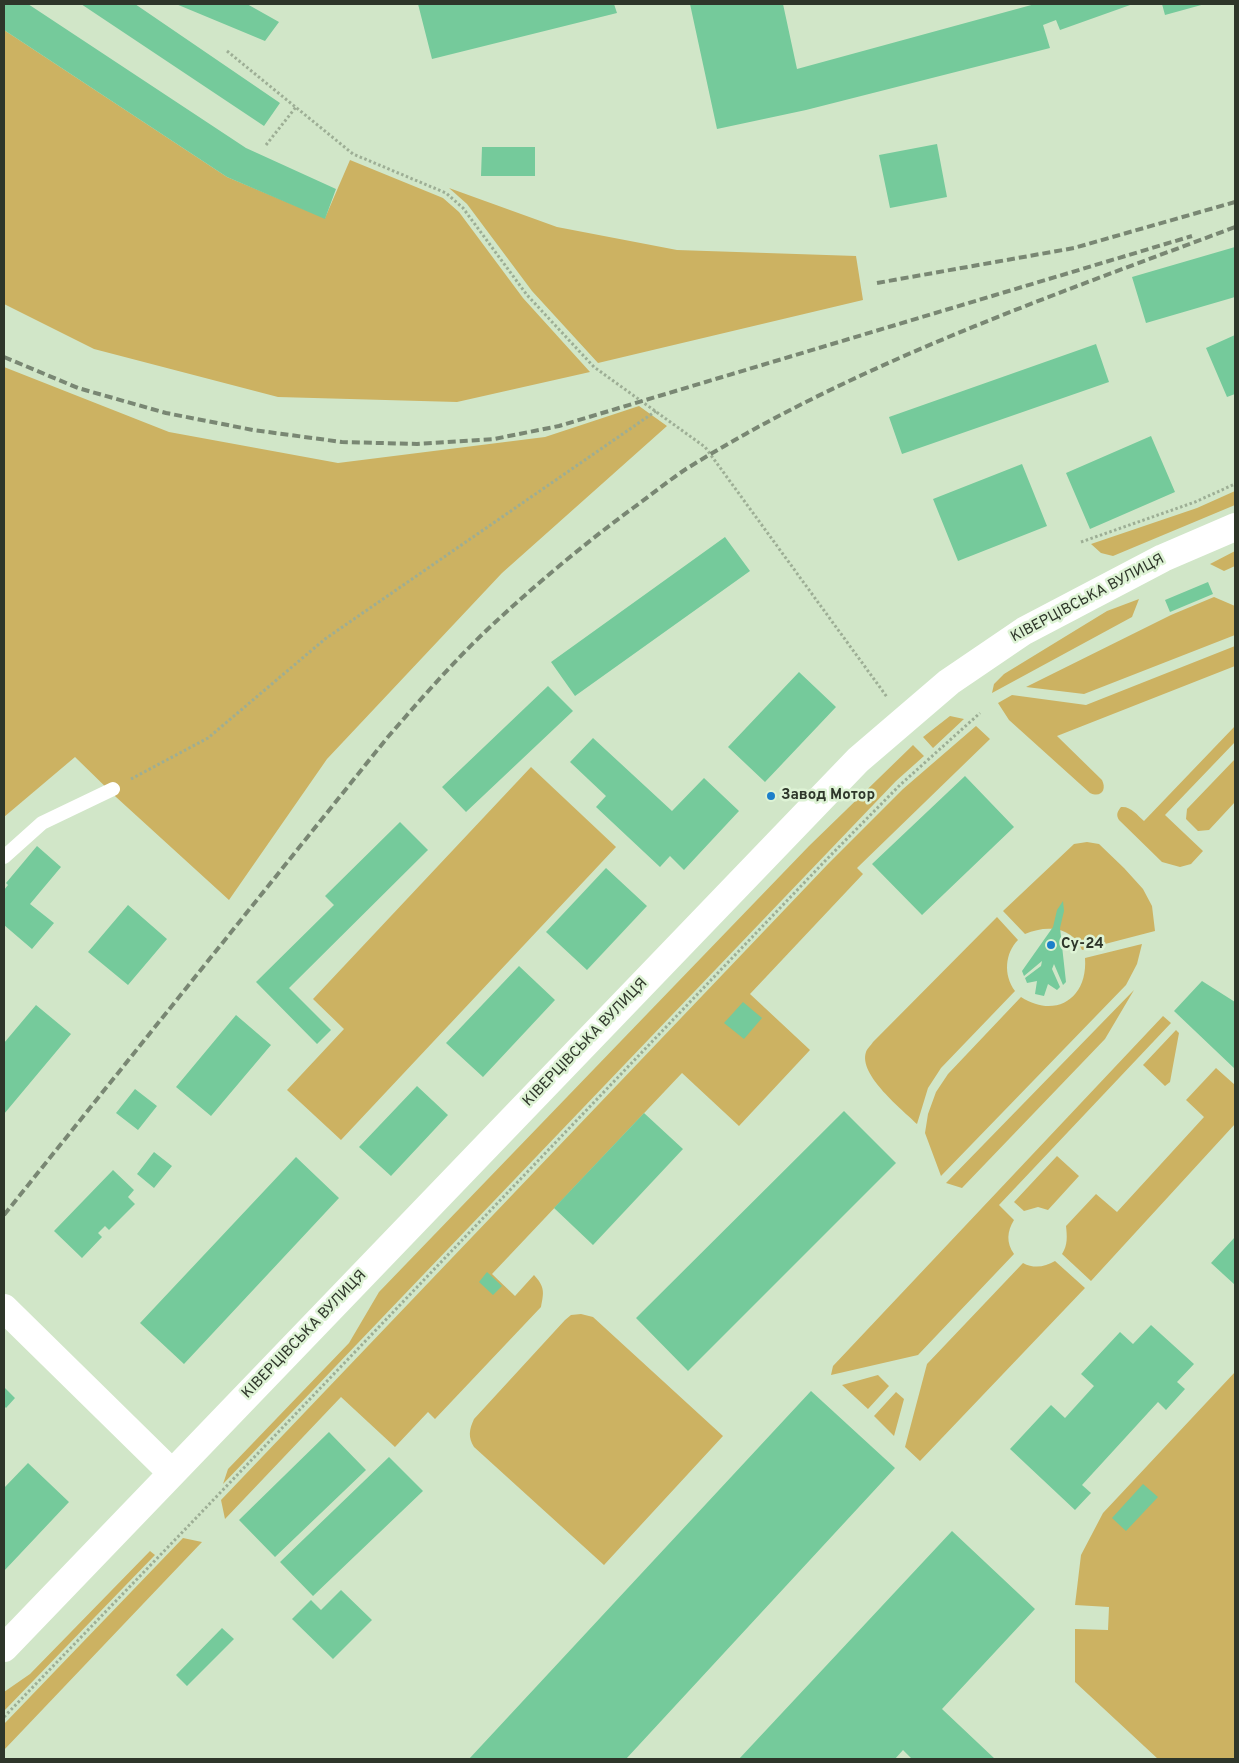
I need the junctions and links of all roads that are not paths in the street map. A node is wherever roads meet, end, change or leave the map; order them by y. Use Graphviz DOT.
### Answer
graph roads {
  1 [pos="1235,527"];
  2 [pos="113,789"];
  3 [pos="4,857"];
  4 [pos="4,1308"];
  5 [pos="171,1472"];
  6 [pos="4,1648"];
  1 -- 5 [label="main road, КІВЕРЦІВСЬКА ВУЛИЦЯ"];
  2 -- 3 [label="lane"];
  4 -- 5 [label="main road"];
  5 -- 6 [label="main road, КІВЕРЦІВСЬКА ВУЛИЦЯ"];
}
